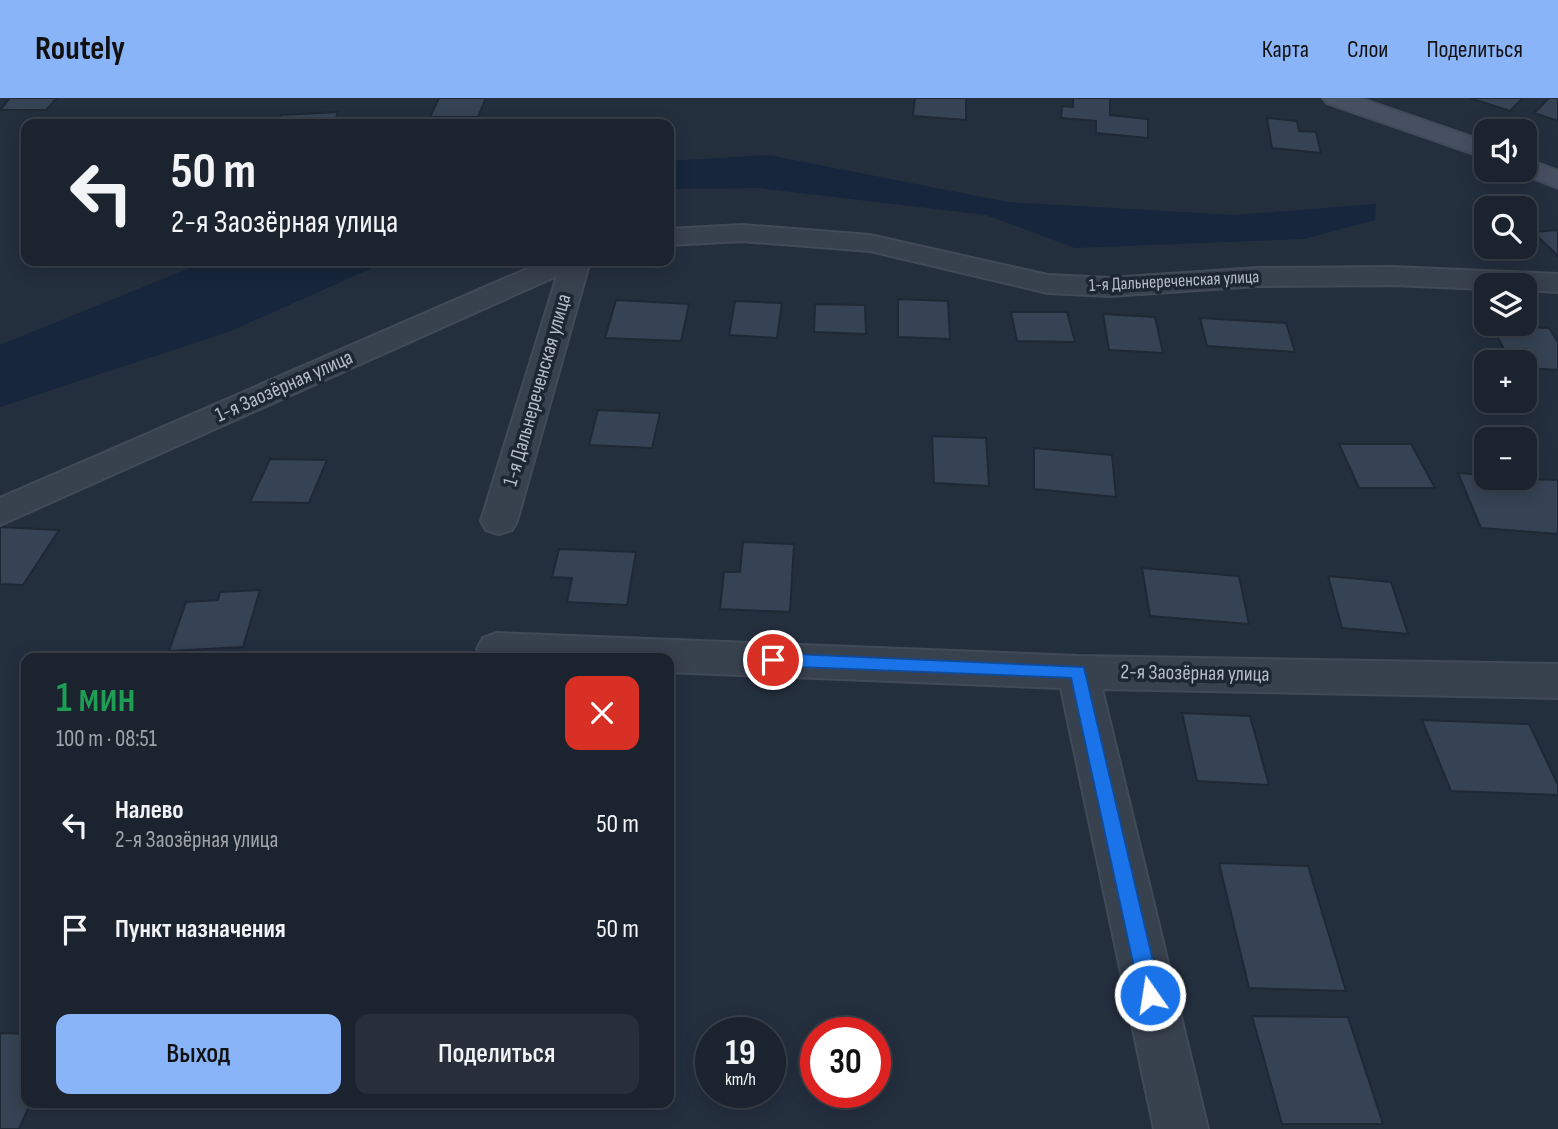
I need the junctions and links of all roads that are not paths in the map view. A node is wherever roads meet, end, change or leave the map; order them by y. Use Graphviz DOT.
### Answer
graph roads {
  1 [pos="1343,99"];
  2 [pos="1474,148"];
  3 [pos="1537,171"];
  4 [pos="1558,180"];
  5 [pos="674,237"];
  6 [pos="557,266"];
  7 [pos="572,266"];
  8 [pos="1558,283"];
  9 [pos="0,512"];
  10 [pos="499,521"];
  11 [pos="496,649"];
  12 [pos="602,653"];
  13 [pos="674,656"];
  14 [pos="1078,671"];
  15 [pos="1558,681"];
  16 [pos="1181,1129"];
  1 -- 2 [label="street"];
  3 -- 4 [label="street"];
  5 -- 8 [label="street, 1-я Дальнереченская улица"];
  6 -- 9 [label="street, 1-я Заозёрная улица"];
  7 -- 10 [label="street, 1-я Дальнереченская улица"];
  11 -- 12 [label="street, 2-я Заозёрная улица"];
  13 -- 14 [label="street, 2-я Заозёрная улица"];
  14 -- 15 [label="street, 2-я Заозёрная улица"];
  14 -- 16 [label="street"];
}
